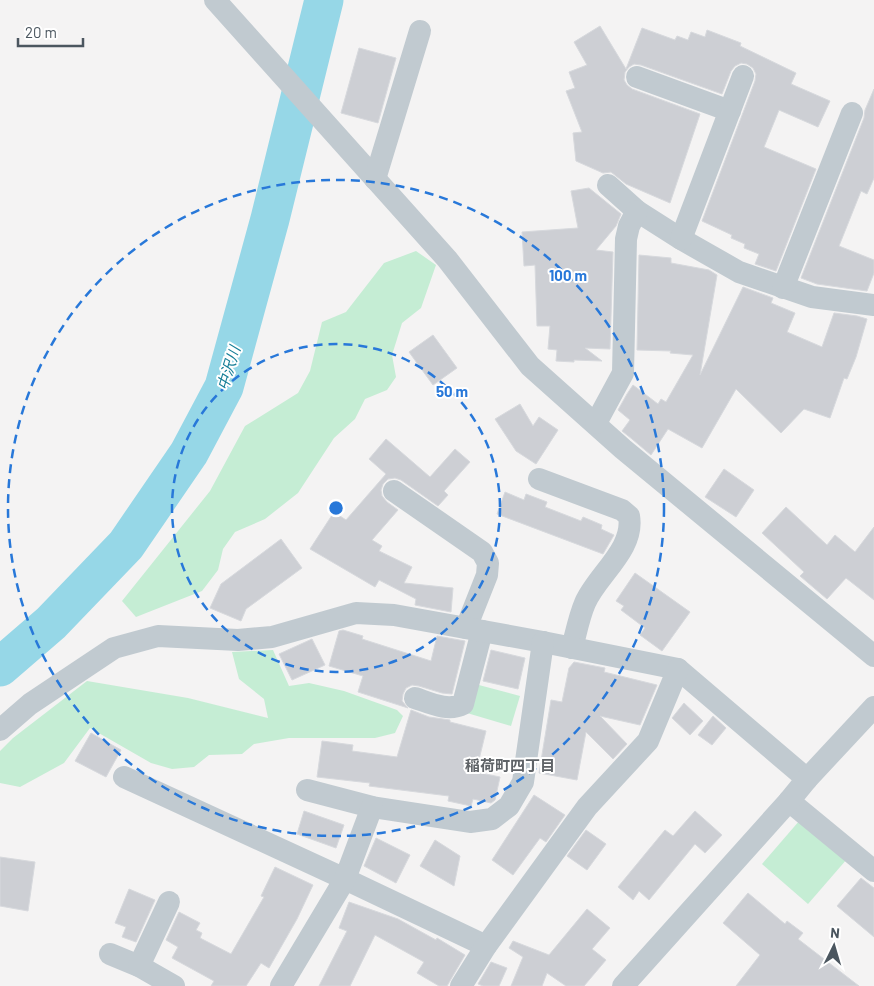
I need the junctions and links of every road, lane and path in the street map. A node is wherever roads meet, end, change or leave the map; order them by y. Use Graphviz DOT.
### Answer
graph roads {
  1 [pos="215,0"];
  2 [pos="420,31"];
  3 [pos="743,76"];
  4 [pos="637,77"];
  5 [pos="730,111"];
  6 [pos="852,113"];
  7 [pos="375,179"];
  8 [pos="608,185"];
  9 [pos="637,211"];
  10 [pos="681,239"];
  11 [pos="783,288"];
  12 [pos="874,305"];
  13 [pos="596,424"];
  14 [pos="539,479"];
  15 [pos="394,490"];
  16 [pos="474,629"];
  17 [pos="543,642"];
  18 [pos="572,648"];
  19 [pos="874,656"];
  20 [pos="678,669"];
  21 [pos="414,698"];
  22 [pos="874,707"];
  23 [pos="0,730"];
  24 [pos="124,777"];
  25 [pos="807,779"];
  26 [pos="308,790"];
  27 [pos="789,801"];
  28 [pos="372,807"];
  29 [pos="874,871"];
  30 [pos="345,879"];
  31 [pos="169,902"];
  32 [pos="486,946"];
  33 [pos="110,954"];
  34 [pos="140,966"];
  35 [pos="174,986"];
  36 [pos="281,986"];
  37 [pos="461,986"];
  38 [pos="624,986"];
  1 -- 7 [label="street"];
  2 -- 7 [label="street"];
  3 -- 5 [label="street"];
  4 -- 5 [label="street"];
  5 -- 10 [label="street"];
  6 -- 11 [label="street"];
  7 -- 13 [label="street"];
  8 -- 9 [label="street"];
  9 -- 10 [label="street"];
  9 -- 13 [label="street"];
  10 -- 11 [label="street"];
  11 -- 12 [label="street"];
  13 -- 19 [label="street"];
  14 -- 18 [label="street"];
  15 -- 16 [label="street"];
  16 -- 17 [label="street"];
  16 -- 21 [label="street"];
  16 -- 23 [label="street"];
  17 -- 18 [label="street"];
  17 -- 28 [label="street"];
  18 -- 20 [label="street"];
  20 -- 25 [label="street"];
  20 -- 32 [label="street"];
  22 -- 25 [label="street"];
  24 -- 30 [label="street"];
  25 -- 27 [label="street"];
  26 -- 28 [label="street"];
  27 -- 29 [label="street"];
  27 -- 38 [label="street"];
  28 -- 30 [label="street"];
  30 -- 32 [label="street"];
  30 -- 36 [label="street"];
  31 -- 34 [label="street"];
  32 -- 37 [label="street"];
  33 -- 34 [label="street"];
  34 -- 35 [label="street"];
}
